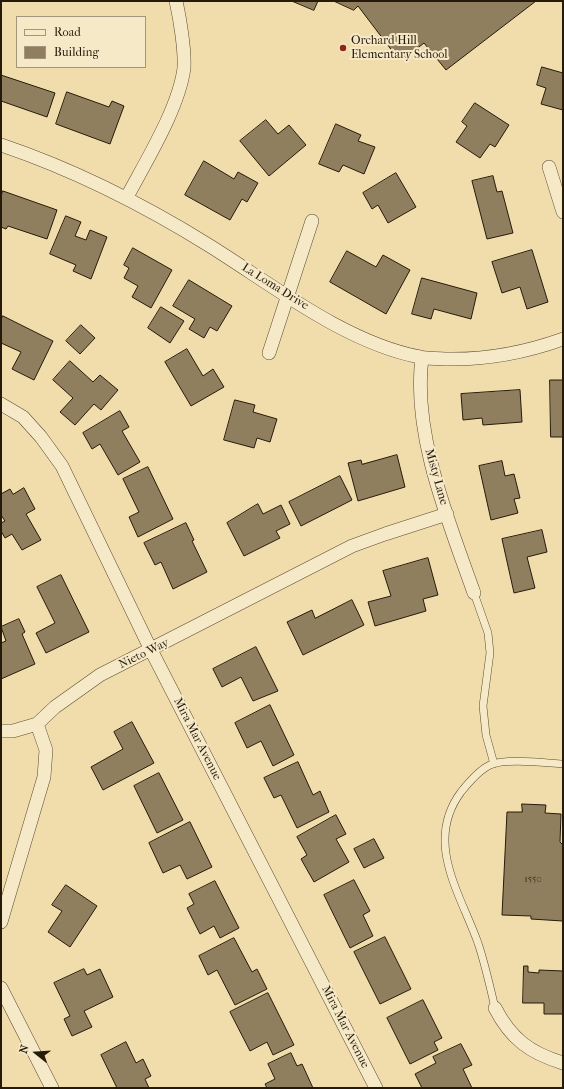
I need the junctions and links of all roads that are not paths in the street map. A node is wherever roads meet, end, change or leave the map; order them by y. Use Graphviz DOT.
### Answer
graph roads {
  1 [pos="176,1"];
  2 [pos="1,145"];
  3 [pos="549,167"];
  4 [pos="127,198"];
  5 [pos="563,212"];
  6 [pos="312,220"];
  7 [pos="288,296"];
  8 [pos="563,339"];
  9 [pos="269,353"];
  10 [pos="422,358"];
  11 [pos="1,404"];
  12 [pos="447,514"];
  13 [pos="474,593"];
  14 [pos="151,650"];
  15 [pos="37,724"];
  16 [pos="1,731"];
  17 [pos="494,764"];
  18 [pos="563,764"];
  19 [pos="1,922"];
  20 [pos="1,988"];
  21 [pos="495,1008"];
  22 [pos="563,1063"];
  23 [pos="52,1088"];
  24 [pos="376,1088"];
  1 -- 4 [label="street"];
  2 -- 4 [label="street, La Loma Drive"];
  3 -- 5 [label="street"];
  4 -- 7 [label="street, La Loma Drive"];
  6 -- 7 [label="street"];
  7 -- 9 [label="street"];
  7 -- 10 [label="street, La Loma Drive"];
  8 -- 10 [label="street, La Loma Drive"];
  10 -- 12 [label="street, Misty Lane"];
  11 -- 14 [label="street, Mira Mar Avenue"];
  12 -- 13 [label="street, Misty Lane"];
  12 -- 14 [label="street, Nieto Way"];
  13 -- 17 [label="lane"];
  14 -- 15 [label="street, Nieto Way"];
  14 -- 24 [label="street, Mira Mar Avenue"];
  15 -- 16 [label="street"];
  15 -- 19 [label="street"];
  17 -- 18 [label="lane"];
  17 -- 21 [label="lane"];
  20 -- 23 [label="street"];
  21 -- 22 [label="street"];
}
